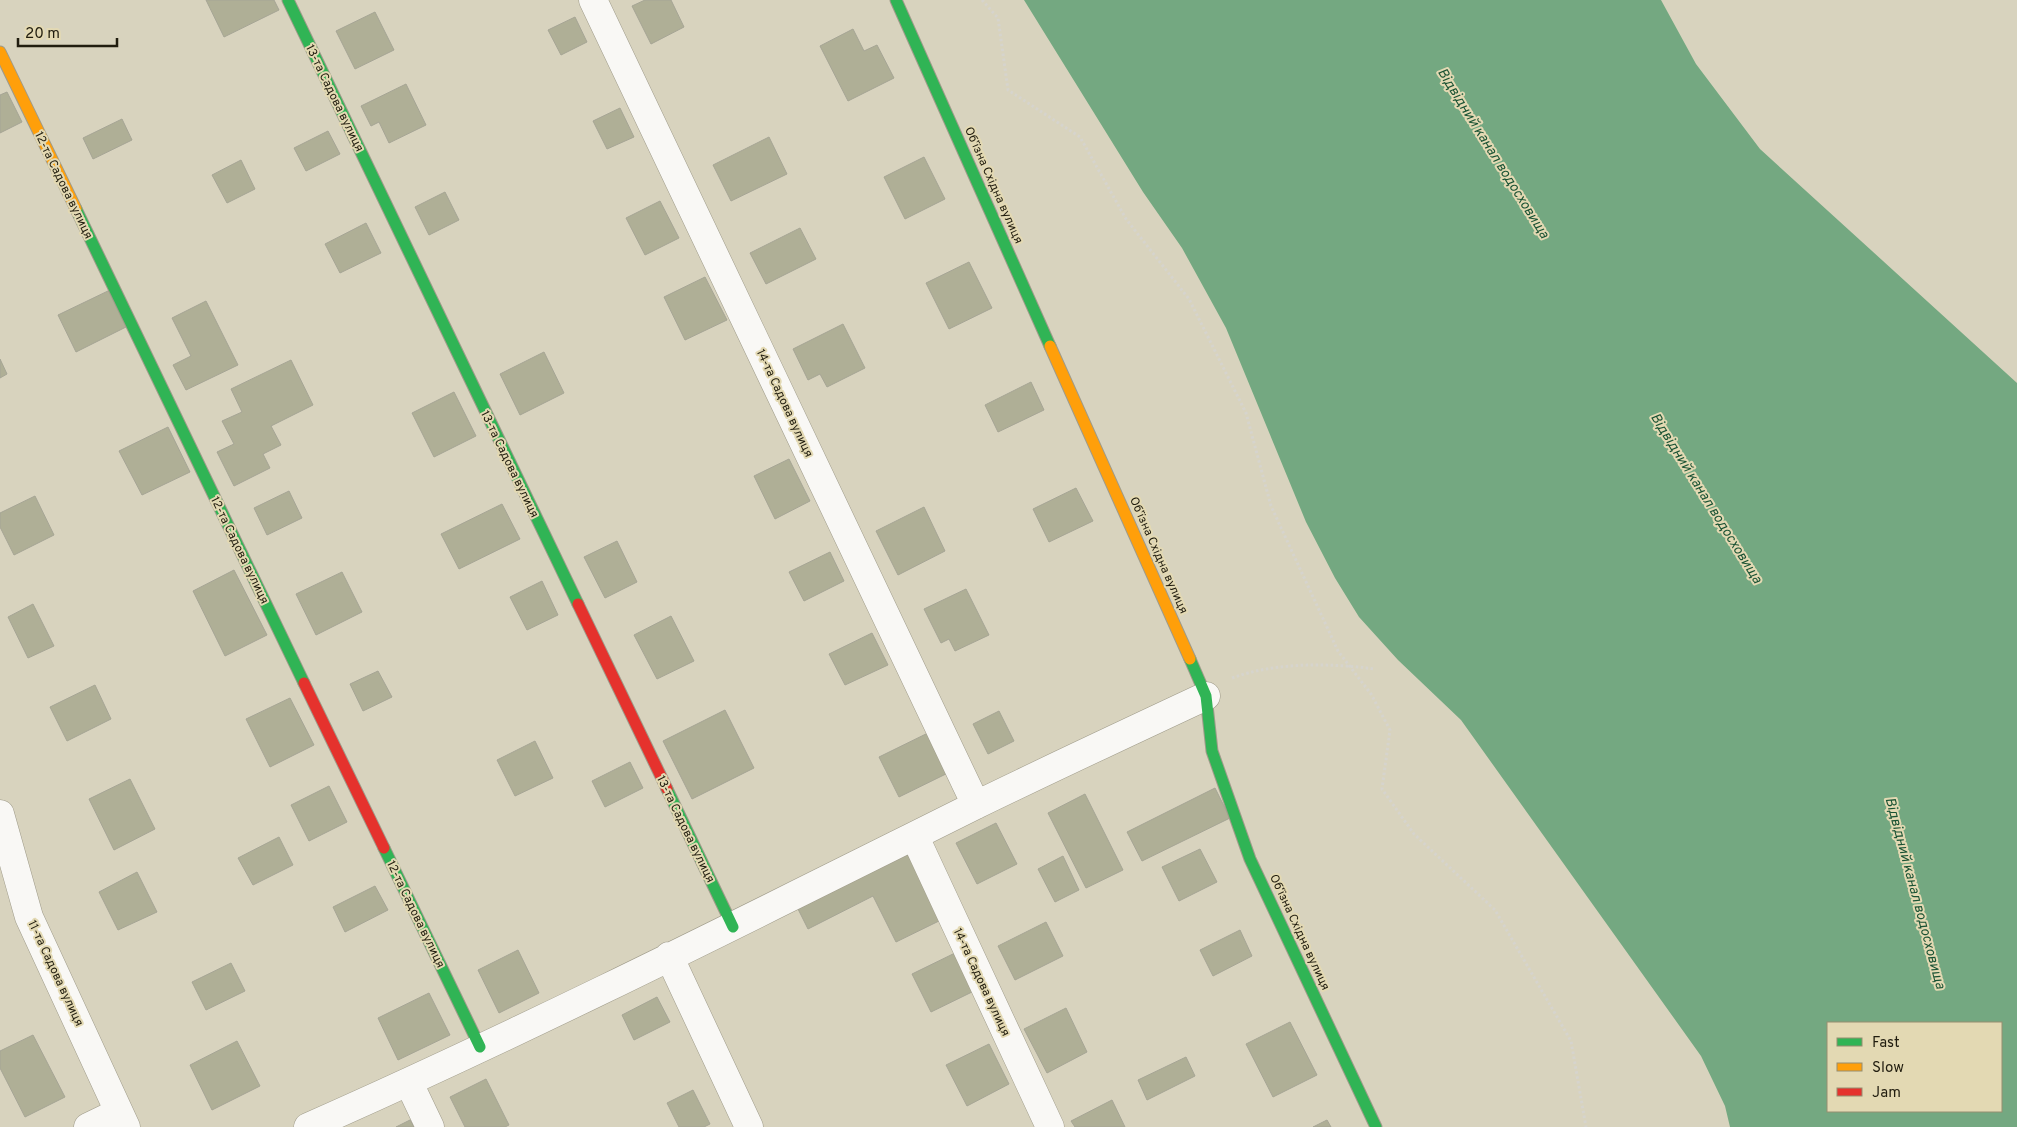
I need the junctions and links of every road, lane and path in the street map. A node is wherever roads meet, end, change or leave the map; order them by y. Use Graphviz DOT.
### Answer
graph roads {
  1 [pos="288,0"];
  2 [pos="593,0"];
  3 [pos="896,0"];
  4 [pos="982,0"];
  5 [pos="0,52"];
  6 [pos="1349,666"];
  7 [pos="1375,670"];
  8 [pos="1205,692"];
  9 [pos="976,805"];
  10 [pos="0,814"];
  11 [pos="915,837"];
  12 [pos="733,927"];
  13 [pos="669,956"];
  14 [pos="480,1047"];
  15 [pos="409,1082"];
  16 [pos="123,1120"];
  17 [pos="88,1127"];
  18 [pos="308,1127"];
  19 [pos="430,1127"];
  20 [pos="749,1127"];
  21 [pos="1050,1127"];
  22 [pos="1376,1127"];
  23 [pos="1586,1127"];
  1 -- 12 [label="street, 13-та Садова вулиця"];
  2 -- 9 [label="street, 14-та Садова вулиця"];
  3 -- 8 [label="street, Обʼїзна Східна вулиця"];
  4 -- 6 [label="path"];
  5 -- 14 [label="street, 12-та Садова вулиця"];
  6 -- 7 [label="path"];
  6 -- 8 [label="path"];
  6 -- 23 [label="path"];
  8 -- 9 [label="street"];
  8 -- 22 [label="street, Обʼїзна Східна вулиця"];
  9 -- 11 [label="street"];
  10 -- 16 [label="street, 11-та Садова вулиця"];
  11 -- 12 [label="street"];
  11 -- 21 [label="street, 14-та Садова вулиця"];
  12 -- 13 [label="street"];
  13 -- 14 [label="street"];
  13 -- 20 [label="street"];
  14 -- 15 [label="street"];
  15 -- 18 [label="street"];
  15 -- 19 [label="street"];
  16 -- 17 [label="street"];
}
